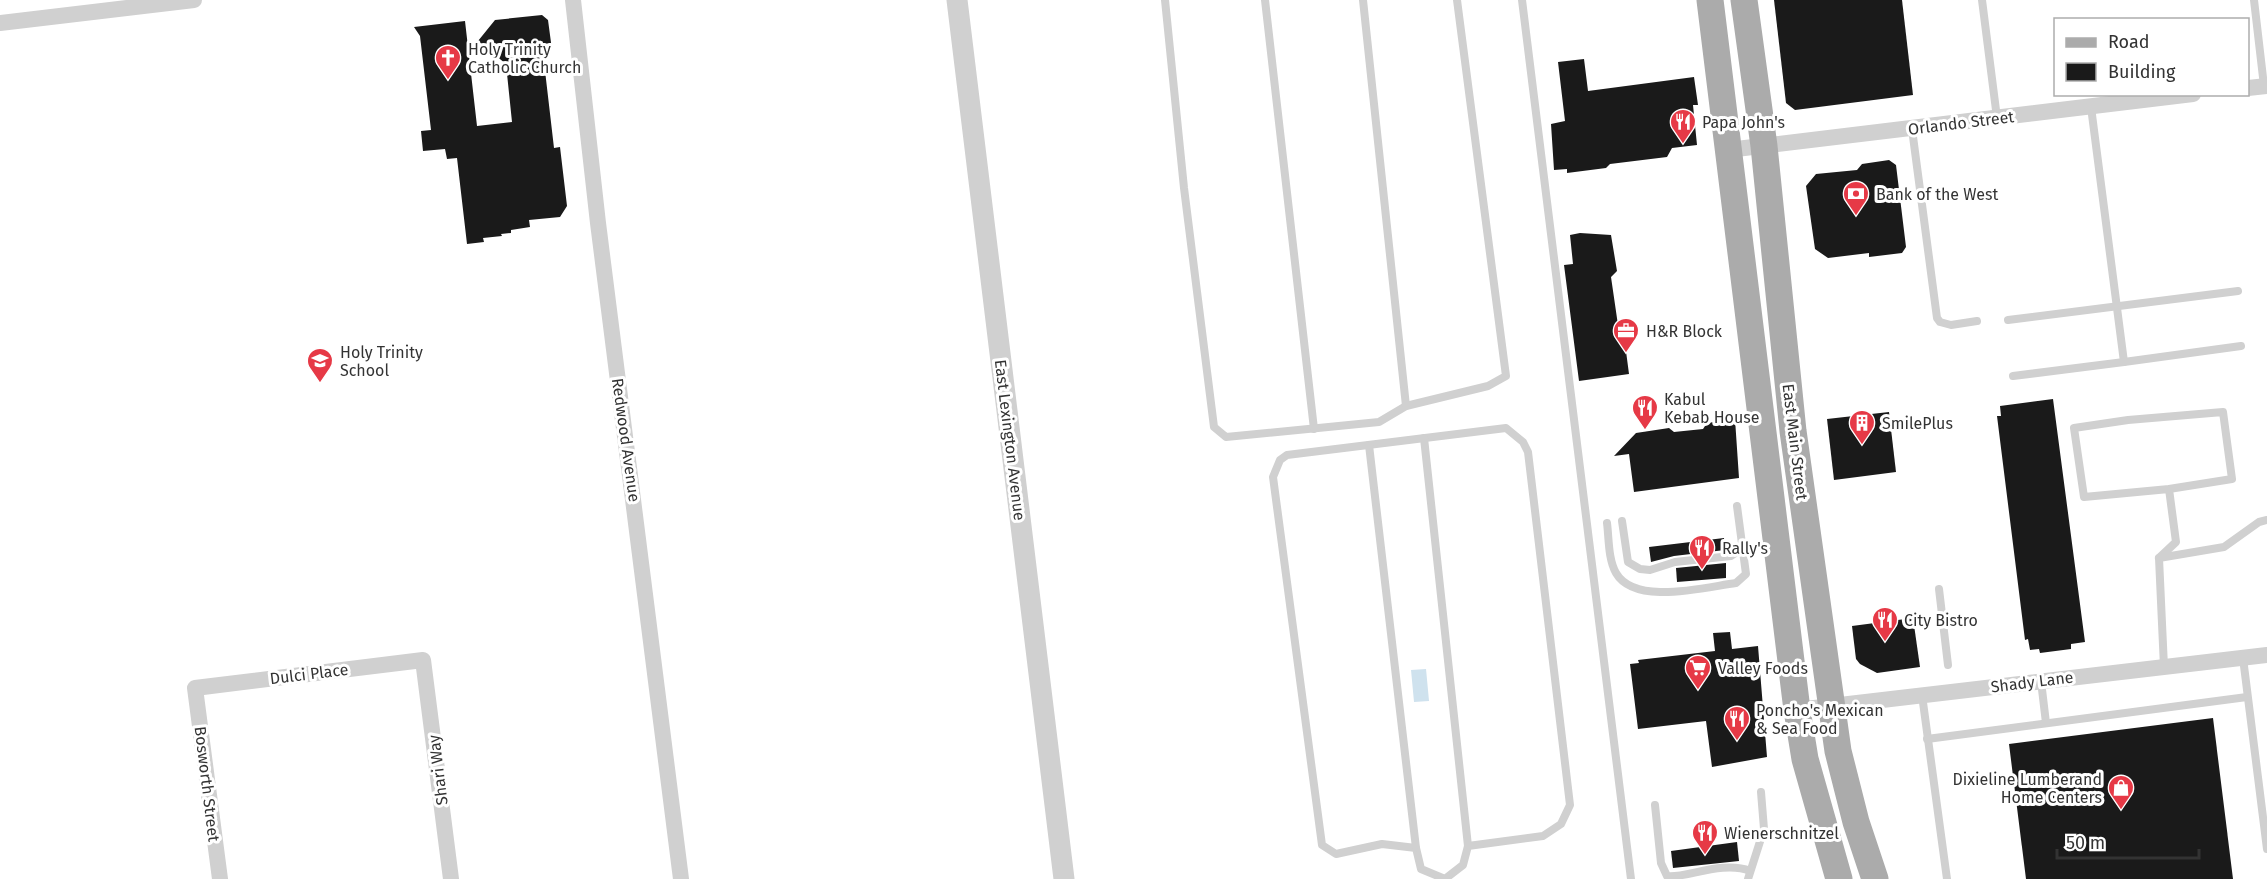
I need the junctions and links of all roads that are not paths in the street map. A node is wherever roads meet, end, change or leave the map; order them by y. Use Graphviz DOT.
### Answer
graph roads {
  1 [pos="194,0"];
  2 [pos="573,0"];
  3 [pos="957,0"];
  4 [pos="1165,0"];
  5 [pos="1265,0"];
  6 [pos="1363,0"];
  7 [pos="1457,0"];
  8 [pos="1522,0"];
  9 [pos="1710,0"];
  10 [pos="1744,0"];
  11 [pos="1982,0"];
  12 [pos="2254,0"];
  13 [pos="0,23"];
  14 [pos="2260,86"];
  15 [pos="2177,96"];
  16 [pos="2091,107"];
  17 [pos="1997,118"];
  18 [pos="1912,129"];
  19 [pos="1764,146"];
  20 [pos="1728,150"];
  21 [pos="2238,291"];
  22 [pos="2117,306"];
  23 [pos="2008,320"];
  24 [pos="1977,321"];
  25 [pos="2241,346"];
  26 [pos="2124,362"];
  27 [pos="2013,376"];
  28 [pos="1406,406"];
  29 [pos="1314,429"];
  30 [pos="1425,438"];
  31 [pos="1370,445"];
  32 [pos="2169,489"];
  33 [pos="1802,495"];
  34 [pos="1771,502"];
  35 [pos="1737,506"];
  36 [pos="2267,520"];
  37 [pos="1622,521"];
  38 [pos="1607,523"];
  39 [pos="1743,548"];
  40 [pos="2159,558"];
  41 [pos="1939,589"];
  42 [pos="2267,655"];
  43 [pos="2242,658"];
  44 [pos="423,660"];
  45 [pos="1948,665"];
  46 [pos="2164,667"];
  47 [pos="2041,681"];
  48 [pos="195,688"];
  49 [pos="1922,694"];
  50 [pos="2247,698"];
  51 [pos="1832,706"];
  52 [pos="1797,710"];
  53 [pos="2046,723"];
  54 [pos="1927,739"];
  55 [pos="1761,792"];
  56 [pos="1655,805"];
  57 [pos="1468,846"];
  58 [pos="1416,848"];
  59 [pos="2267,849"];
  60 [pos="1749,875"];
  61 [pos="220,879"];
  62 [pos="451,879"];
  63 [pos="681,879"];
  64 [pos="1064,879"];
  65 [pos="1445,879"];
  66 [pos="1631,879"];
  67 [pos="1839,879"];
  68 [pos="1875,879"];
  69 [pos="1947,879"];
  1 -- 13 [label="street"];
  2 -- 63 [label="street, Redwood Avenue"];
  3 -- 64 [label="street, East Lexington Avenue"];
  4 -- 29 [label="lane"];
  5 -- 29 [label="lane"];
  6 -- 28 [label="lane"];
  7 -- 28 [label="lane"];
  8 -- 66 [label="lane"];
  9 -- 20 [label="main road, East Main Street"];
  10 -- 19 [label="main road, East Main Street"];
  11 -- 17 [label="lane"];
  12 -- 14 [label="lane"];
  15 -- 16 [label="street, Orlando Street"];
  16 -- 17 [label="street, Orlando Street"];
  16 -- 22 [label="lane"];
  17 -- 18 [label="street, Orlando Street"];
  18 -- 19 [label="street, Orlando Street"];
  18 -- 24 [label="lane"];
  19 -- 20 [label="street, Orlando Street"];
  19 -- 33 [label="main road, East Main Street"];
  20 -- 34 [label="main road, East Main Street"];
  21 -- 22 [label="lane"];
  22 -- 23 [label="lane"];
  22 -- 26 [label="lane"];
  25 -- 26 [label="lane"];
  26 -- 27 [label="lane"];
  28 -- 29 [label="lane"];
  30 -- 31 [label="lane"];
  30 -- 57 [label="lane"];
  30 -- 57 [label="lane"];
  31 -- 58 [label="lane"];
  31 -- 58 [label="lane"];
  32 -- 32 [label="lane"];
  32 -- 40 [label="lane"];
  33 -- 34 [label="main road"];
  33 -- 51 [label="main road, East Main Street"];
  34 -- 52 [label="main road, East Main Street"];
  35 -- 39 [label="lane"];
  36 -- 40 [label="lane"];
  37 -- 39 [label="lane"];
  38 -- 39 [label="lane"];
  40 -- 46 [label="lane"];
  41 -- 45 [label="lane"];
  42 -- 43 [label="street, Shady Lane"];
  43 -- 46 [label="street, Shady Lane"];
  43 -- 50 [label="lane"];
  44 -- 48 [label="street, Dulci Place"];
  44 -- 62 [label="street, Shari Way"];
  46 -- 47 [label="street, Shady Lane"];
  47 -- 49 [label="street, Shady Lane"];
  47 -- 53 [label="lane"];
  48 -- 61 [label="street, Bosworth Street"];
  49 -- 51 [label="street, Shady Lane"];
  49 -- 54 [label="lane"];
  50 -- 53 [label="lane"];
  50 -- 59 [label="lane"];
  51 -- 52 [label="street, Shady Lane"];
  51 -- 68 [label="main road, East Main Street"];
  52 -- 67 [label="main road, East Main Street"];
  53 -- 54 [label="lane"];
  54 -- 69 [label="lane"];
  55 -- 60 [label="lane"];
  56 -- 60 [label="lane"];
  57 -- 65 [label="lane"];
  58 -- 65 [label="lane"];
}
